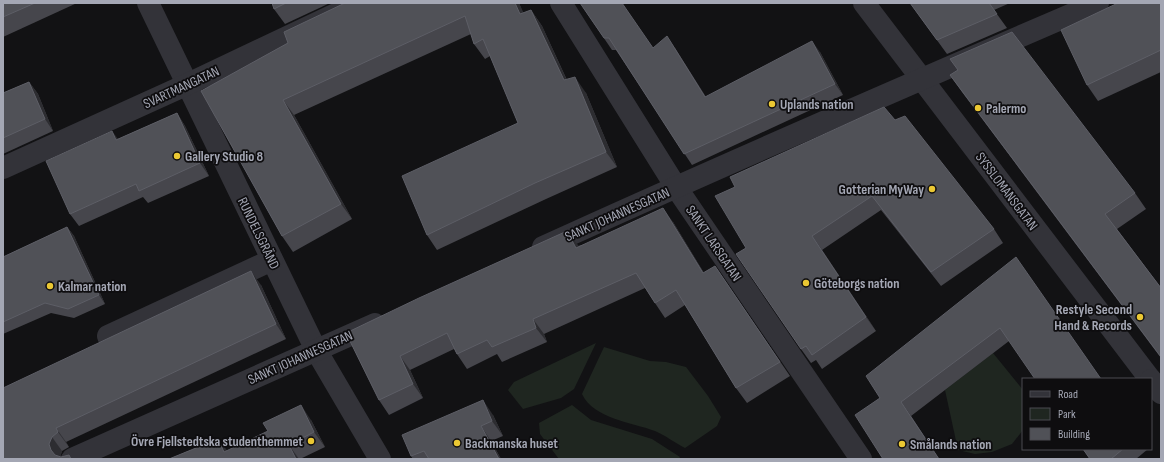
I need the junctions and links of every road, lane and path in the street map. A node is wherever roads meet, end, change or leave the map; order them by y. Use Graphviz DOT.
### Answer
graph roads {
  1 [pos="148,3"];
  2 [pos="358,3"];
  3 [pos="561,3"];
  4 [pos="864,3"];
  5 [pos="1098,3"];
  6 [pos="922,78"];
  7 [pos="188,84"];
  8 [pos="3,168"];
  9 [pos="676,187"];
  10 [pos="525,255"];
  11 [pos="272,260"];
  12 [pos="395,314"];
  13 [pos="108,336"];
  14 [pos="316,350"];
  15 [pos="1148,378"];
  16 [pos="1152,383"];
  17 [pos="1161,394"];
  18 [pos="72,459"];
  19 [pos="380,459"];
  20 [pos="861,459"];
  1 -- 7 [label="street, RUNDELSGRÄND"];
  2 -- 7 [label="street, SVARTMANGATAN"];
  3 -- 9 [label="street, SANKT LARSGATAN"];
  4 -- 6 [label="street, SYSSLOMANSGATAN"];
  5 -- 6 [label="street, SANKT JOHANNESGATAN"];
  6 -- 9 [label="street, SANKT JOHANNESGATAN"];
  6 -- 15 [label="street, SYSSLOMANSGATAN"];
  7 -- 8 [label="street, SVARTMANGATAN"];
  7 -- 11 [label="street, RUNDELSGRÄND"];
  9 -- 10 [label="street, SANKT JOHANNESGATAN"];
  9 -- 20 [label="street, SANKT LARSGATAN"];
  11 -- 13 [label="street"];
  11 -- 14 [label="street, RUNDELSGRÄND"];
  12 -- 14 [label="street, SANKT JOHANNESGATAN"];
  14 -- 18 [label="street, SANKT JOHANNESGATAN"];
  14 -- 19 [label="street, RUNDELSGRÄND"];
  16 -- 17 [label="street, SYSSLOMANSGATAN"];
}
